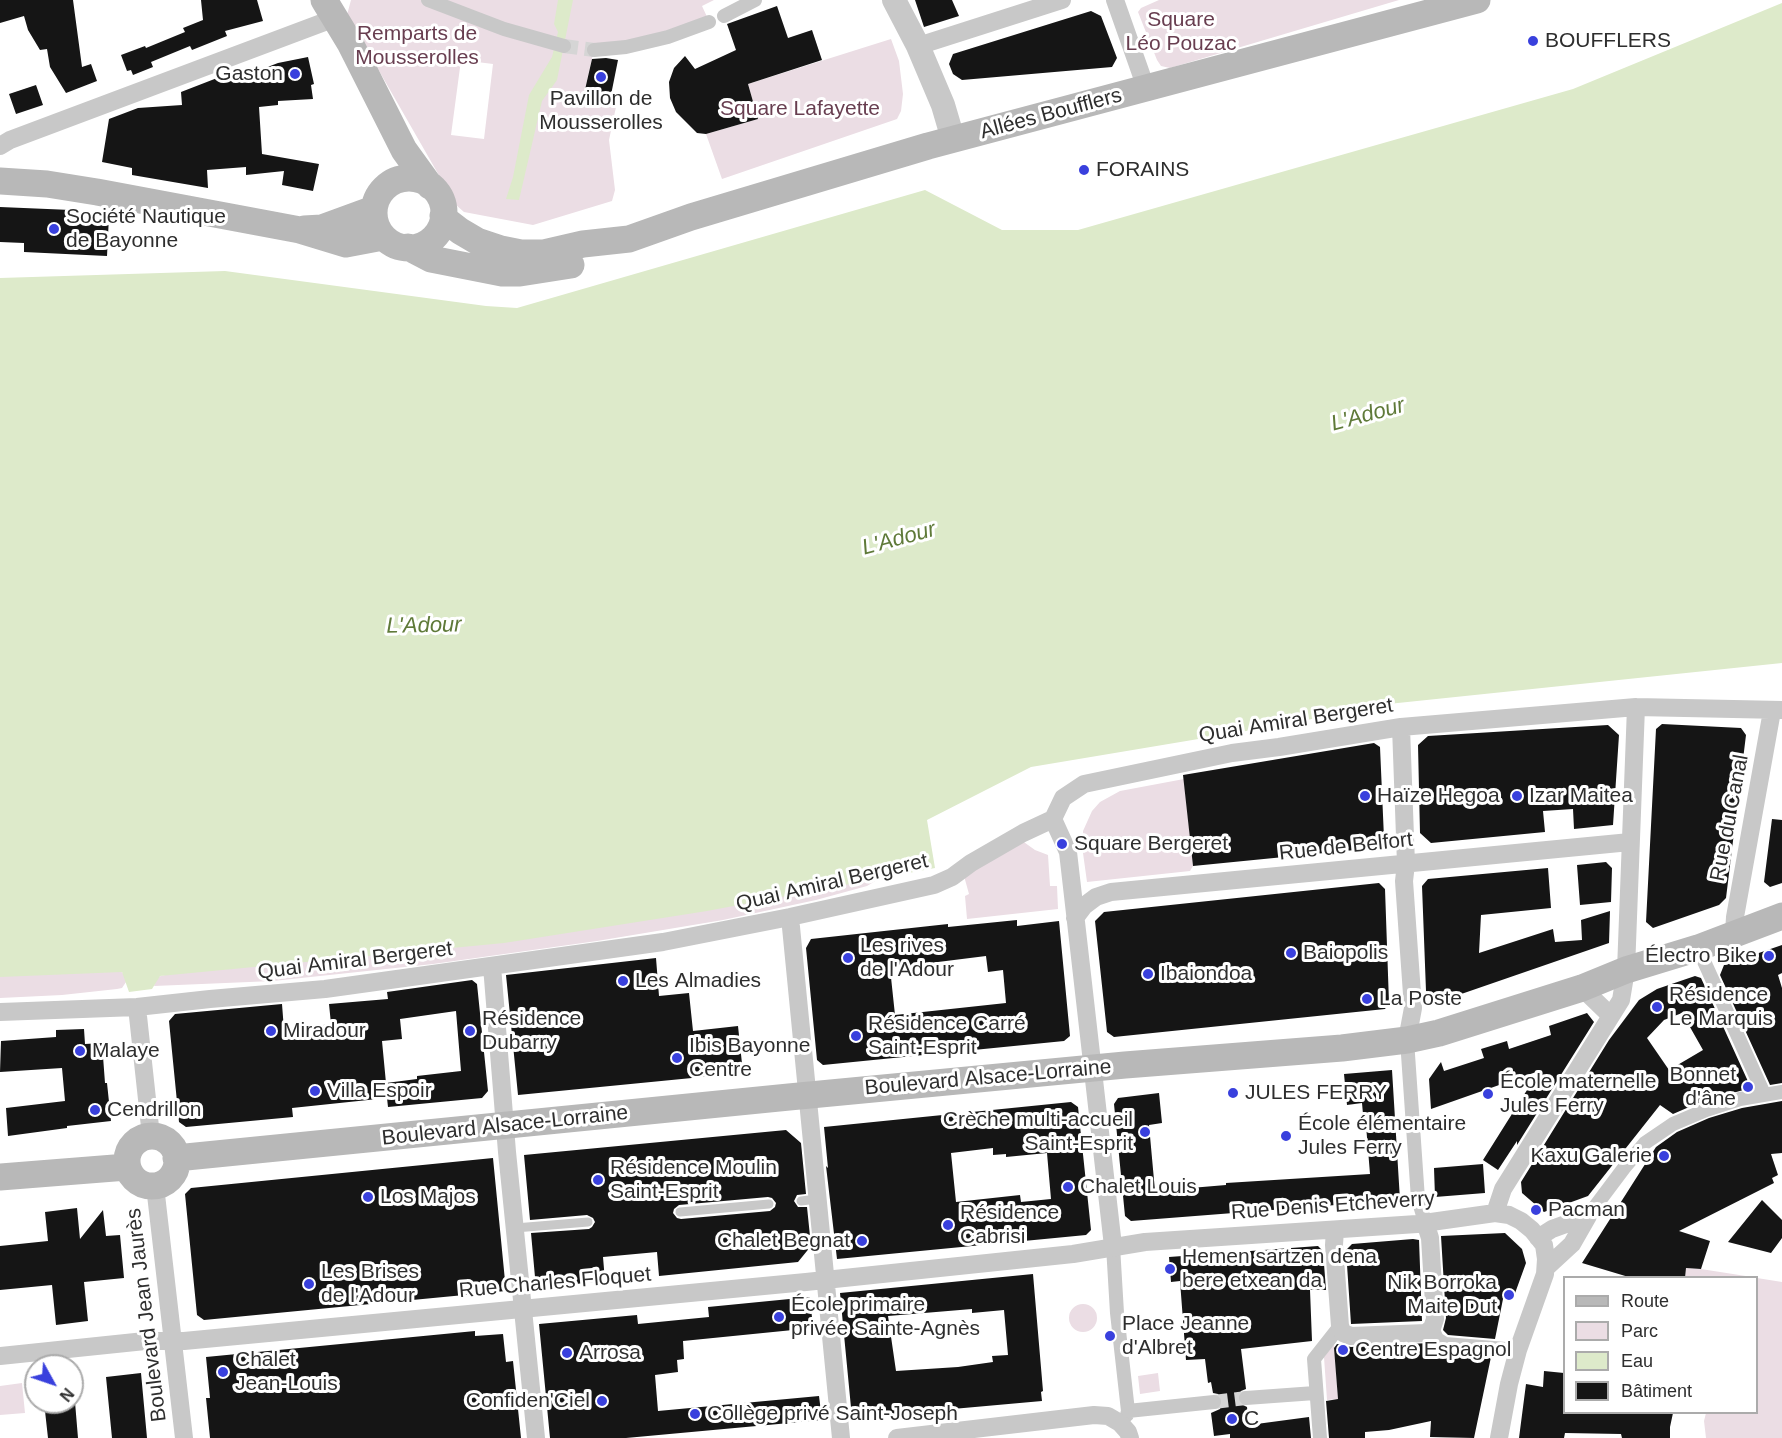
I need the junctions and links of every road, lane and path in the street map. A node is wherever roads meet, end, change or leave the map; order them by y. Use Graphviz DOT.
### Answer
graph roads {
  1 [pos="428,0"];
  2 [pos="755,0"];
  3 [pos="894,0"];
  4 [pos="1062,0"];
  5 [pos="1114,0"];
  6 [pos="1477,0"];
  7 [pos="329,9"];
  8 [pos="724,16"];
  9 [pos="709,22"];
  10 [pos="559,45"];
  11 [pos="918,46"];
  12 [pos="594,50"];
  13 [pos="1146,88"];
  14 [pos="953,139"];
  15 [pos="0,146"];
  16 [pos="404,150"];
  17 [pos="0,181"];
  18 [pos="390,184"];
  19 [pos="430,186"];
  20 [pos="374,209"];
  21 [pos="443,216"];
  22 [pos="300,230"];
  23 [pos="383,237"];
  24 [pos="629,239"];
  25 [pos="408,247"];
  26 [pos="1636,707"];
  27 [pos="1777,711"];
  28 [pos="1401,727"];
  29 [pos="1053,819"];
  30 [pos="1630,842"];
  31 [pos="1406,864"];
  32 [pos="1782,916"];
  33 [pos="790,917"];
  34 [pos="1075,918"];
  35 [pos="1734,933"];
  36 [pos="1698,948"];
  37 [pos="492,966"];
  38 [pos="1626,970"];
  39 [pos="1582,988"];
  40 [pos="137,1007"];
  41 [pos="0,1012"];
  42 [pos="1611,1016"];
  43 [pos="1407,1040"];
  44 [pos="1092,1068"];
  45 [pos="1782,1092"];
  46 [pos="1764,1094"];
  47 [pos="807,1096"];
  48 [pos="505,1126"];
  49 [pos="151,1136"];
  50 [pos="176,1158"];
  51 [pos="127,1167"];
  52 [pos="0,1177"];
  53 [pos="155,1186"];
  54 [pos="769,1204"];
  55 [pos="680,1212"];
  56 [pos="1495,1213"];
  57 [pos="1588,1216"];
  58 [pos="588,1222"];
  59 [pos="1425,1222"];
  60 [pos="515,1228"];
  61 [pos="1335,1230"];
  62 [pos="1541,1241"];
  63 [pos="1113,1246"];
  64 [pos="1546,1268"];
  65 [pos="825,1280"];
  66 [pos="524,1309"];
  67 [pos="1341,1326"];
  68 [pos="1432,1328"];
  69 [pos="172,1342"];
  70 [pos="1518,1350"];
  71 [pos="0,1356"];
  72 [pos="1316,1393"];
  73 [pos="1246,1398"];
  74 [pos="1214,1402"];
  75 [pos="1126,1422"];
  76 [pos="184,1438"];
  77 [pos="536,1438"];
  78 [pos="841,1438"];
  79 [pos="897,1438"];
  80 [pos="1320,1438"];
  81 [pos="1499,1438"];
  1 -- 10 [label="street"];
  2 -- 8 [label="street"];
  3 -- 11 [label="street"];
  4 -- 11 [label="street"];
  5 -- 13 [label="street"];
  6 -- 13 [label="main road, Allées Boufflers"];
  7 -- 15 [label="street"];
  7 -- 16 [label="main road"];
  9 -- 12 [label="street"];
  11 -- 14 [label="street"];
  13 -- 14 [label="main road, Allées Boufflers"];
  14 -- 24 [label="main road, Allées Boufflers"];
  16 -- 18 [label="main road"];
  16 -- 19 [label="main road"];
  17 -- 22 [label="main road"];
  18 -- 19 [label="main road"];
  18 -- 20 [label="main road"];
  19 -- 21 [label="main road"];
  20 -- 22 [label="main road"];
  20 -- 23 [label="main road"];
  21 -- 24 [label="main road, Allées Boufflers"];
  21 -- 25 [label="main road"];
  22 -- 23 [label="main road"];
  23 -- 25 [label="main road"];
  24 -- 25 [label="main road, Allées Boufflers"];
  26 -- 27 [label="street, Quai Amiral Bergeret"];
  26 -- 28 [label="street, Quai Amiral Bergeret"];
  26 -- 30 [label="street"];
  27 -- 35 [label="street, Rue du Canal"];
  28 -- 29 [label="street, Quai Amiral Bergeret"];
  28 -- 31 [label="street"];
  29 -- 33 [label="street, Quai Amiral Bergeret"];
  29 -- 34 [label="street"];
  30 -- 31 [label="street, Rue de Belfort"];
  30 -- 38 [label="street"];
  31 -- 34 [label="street, Rue de Belfort"];
  31 -- 43 [label="street"];
  32 -- 35 [label="main road, Boulevard Alsace-Lorraine"];
  33 -- 37 [label="street, Quai Amiral Bergeret"];
  33 -- 47 [label="street"];
  34 -- 44 [label="street"];
  35 -- 36 [label="main road, Boulevard Alsace-Lorraine"];
  36 -- 38 [label="main road, Boulevard Alsace-Lorraine"];
  36 -- 46 [label="street"];
  37 -- 40 [label="street, Quai Amiral Bergeret"];
  37 -- 48 [label="street"];
  38 -- 39 [label="main road, Boulevard Alsace-Lorraine"];
  38 -- 42 [label="street"];
  39 -- 42 [label="street"];
  39 -- 43 [label="main road, Boulevard Alsace-Lorraine"];
  40 -- 41 [label="street, Quai Amiral Bergeret"];
  40 -- 49 [label="street"];
  42 -- 56 [label="street"];
  43 -- 44 [label="main road, Boulevard Alsace-Lorraine"];
  43 -- 59 [label="street"];
  44 -- 47 [label="main road, Boulevard Alsace-Lorraine"];
  44 -- 63 [label="street"];
  45 -- 46 [label="street"];
  46 -- 57 [label="street"];
  47 -- 48 [label="main road, Boulevard Alsace-Lorraine"];
  47 -- 65 [label="street"];
  48 -- 50 [label="main road, Boulevard Alsace-Lorraine"];
  48 -- 60 [label="street"];
  49 -- 50 [label="main road"];
  49 -- 51 [label="main road"];
  50 -- 53 [label="main road"];
  51 -- 52 [label="main road"];
  51 -- 53 [label="main road"];
  53 -- 69 [label="street, Boulevard Jean Jaurès"];
  54 -- 55 [label="lane"];
  56 -- 59 [label="street, Rue Denis Etcheverry"];
  56 -- 62 [label="street, Rue Denis Etcheverry"];
  57 -- 62 [label="street"];
  57 -- 64 [label="street"];
  58 -- 60 [label="lane"];
  59 -- 61 [label="street, Rue Denis Etcheverry"];
  59 -- 68 [label="street"];
  60 -- 66 [label="street"];
  61 -- 63 [label="street, Rue Denis Etcheverry"];
  61 -- 67 [label="street"];
  62 -- 64 [label="street"];
  63 -- 65 [label="street, Rue Charles Floquet"];
  63 -- 75 [label="street"];
  64 -- 70 [label="street"];
  65 -- 66 [label="street, Rue Charles Floquet"];
  65 -- 78 [label="street"];
  66 -- 69 [label="street, Rue Charles Floquet"];
  66 -- 77 [label="street"];
  67 -- 68 [label="street"];
  67 -- 72 [label="street"];
  68 -- 70 [label="street"];
  69 -- 71 [label="street, Rue Charles Floquet"];
  69 -- 76 [label="street, Boulevard Jean Jaurès"];
  70 -- 81 [label="street"];
  72 -- 73 [label="street"];
  72 -- 80 [label="street"];
  74 -- 75 [label="street"];
  75 -- 79 [label="street"];
}
